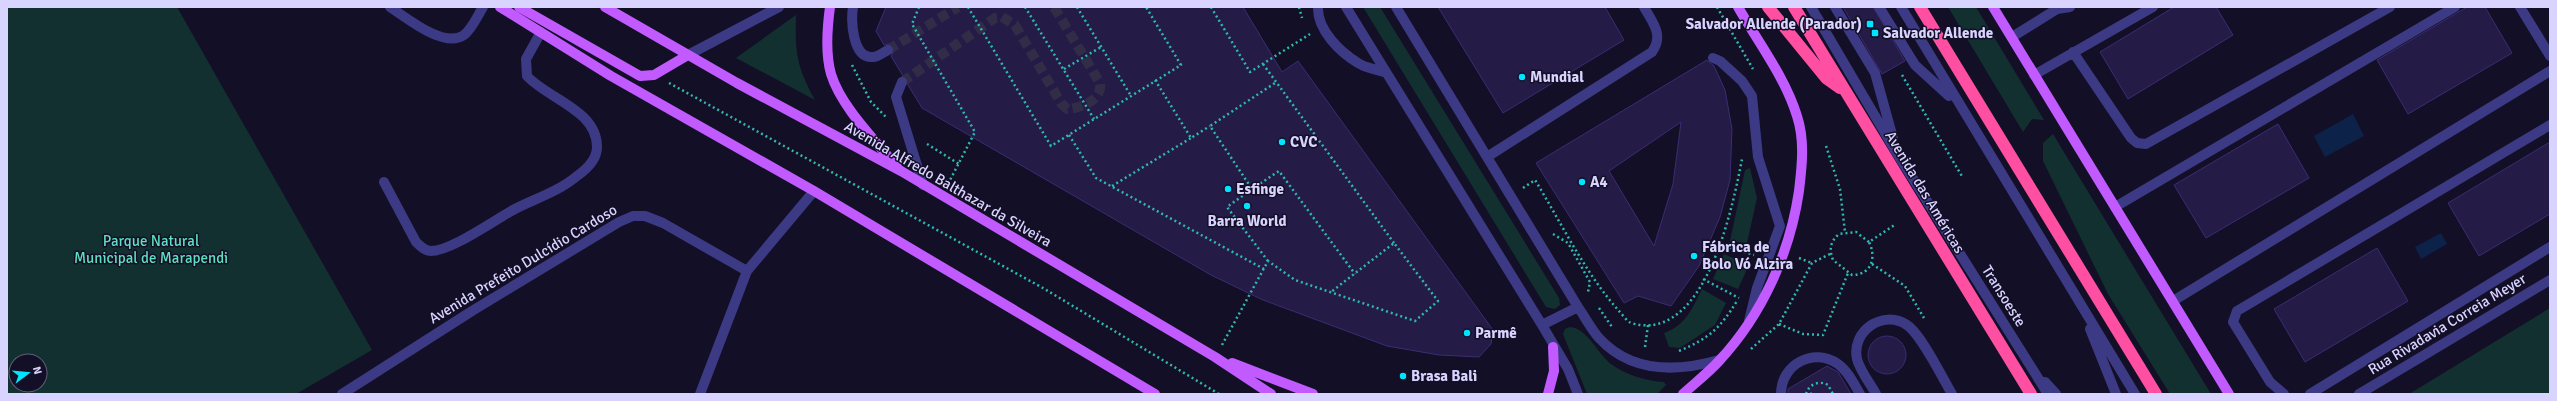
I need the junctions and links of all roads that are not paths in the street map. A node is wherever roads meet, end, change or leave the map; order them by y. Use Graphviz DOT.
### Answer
graph roads {
  1 [pos="390,7"];
  2 [pos="483,7"];
  3 [pos="500,7"];
  4 [pos="519,7"];
  5 [pos="605,7"];
  6 [pos="779,7"];
  7 [pos="830,7"];
  8 [pos="853,7"];
  9 [pos="1318,7"];
  10 [pos="1346,7"];
  11 [pos="1396,7"];
  12 [pos="1644,7"];
  13 [pos="1738,7"];
  14 [pos="1768,7"];
  15 [pos="1794,7"];
  16 [pos="1811,7"];
  17 [pos="1835,7"];
  18 [pos="1879,7"];
  19 [pos="1900,7"];
  20 [pos="1920,7"];
  21 [pos="1993,7"];
  22 [pos="2070,7"];
  23 [pos="2153,7"];
  24 [pos="2390,7"];
  25 [pos="2455,7"];
  26 [pos="2520,7"];
  27 [pos="2057,8"];
  28 [pos="541,32"];
  29 [pos="2012,37"];
  30 [pos="888,50"];
  31 [pos="2073,52"];
  32 [pos="688,55"];
  33 [pos="2550,56"];
  34 [pos="1713,58"];
  35 [pos="2550,71"];
  36 [pos="1384,72"];
  37 [pos="2034,75"];
  38 [pos="902,82"];
  39 [pos="1846,93"];
  40 [pos="1958,104"];
  41 [pos="2550,125"];
  42 [pos="1895,150"];
  43 [pos="1487,157"];
  44 [pos="901,171"];
  45 [pos="384,182"];
  46 [pos="924,185"];
  47 [pos="814,192"];
  48 [pos="2116,207"];
  49 [pos="2550,247"];
  50 [pos="747,271"];
  51 [pos="2550,280"];
  52 [pos="2173,301"];
  53 [pos="2079,302"];
  54 [pos="1578,307"];
  55 [pos="1750,321"];
  56 [pos="1542,325"];
  57 [pos="1553,347"];
  58 [pos="1215,357"];
  59 [pos="1720,360"];
  60 [pos="2032,370"];
  61 [pos="342,394"];
  62 [pos="700,394"];
  63 [pos="1155,394"];
  64 [pos="1271,394"];
  65 [pos="1313,394"];
  66 [pos="1548,394"];
  67 [pos="1578,394"];
  68 [pos="1683,394"];
  69 [pos="1780,394"];
  70 [pos="1860,394"];
  71 [pos="1876,394"];
  72 [pos="1952,394"];
  73 [pos="2031,394"];
  74 [pos="2048,394"];
  75 [pos="2056,394"];
  76 [pos="2116,394"];
  77 [pos="2135,394"];
  78 [pos="2156,394"];
  79 [pos="2229,394"];
  80 [pos="2284,394"];
  81 [pos="2310,394"];
  82 [pos="2359,394"];
  1 -- 2 [label="street"];
  3 -- 28 [label="main road"];
  4 -- 32 [label="main road"];
  5 -- 32 [label="main road, Avenida Alfredo Balthazar da Silveira"];
  6 -- 32 [label="street"];
  7 -- 44 [label="main road"];
  8 -- 30 [label="street"];
  9 -- 36 [label="street"];
  10 -- 36 [label="street"];
  11 -- 43 [label="street"];
  12 -- 43 [label="street"];
  13 -- 55 [label="main road"];
  14 -- 39 [label="highway"];
  15 -- 39 [label="highway, Avenida das Américas"];
  16 -- 42 [label="street, Transoeste"];
  17 -- 42 [label="street"];
  18 -- 40 [label="street"];
  19 -- 40 [label="street"];
  20 -- 78 [label="highway"];
  21 -- 29 [label="main road"];
  22 -- 27 [label="street"];
  23 -- 31 [label="street"];
  24 -- 31 [label="street"];
  25 -- 48 [label="street"];
  26 -- 33 [label="street"];
  27 -- 29 [label="street"];
  28 -- 45 [label="street"];
  28 -- 47 [label="main road"];
  29 -- 37 [label="main road"];
  31 -- 37 [label="street"];
  32 -- 44 [label="main road, Avenida Alfredo Balthazar da Silveira"];
  34 -- 55 [label="street"];
  35 -- 52 [label="street"];
  36 -- 56 [label="street"];
  37 -- 48 [label="main road"];
  38 -- 46 [label="street"];
  39 -- 73 [label="highway, Avenida das Américas"];
  40 -- 53 [label="street"];
  41 -- 80 [label="street"];
  42 -- 60 [label="street, Transoeste"];
  43 -- 54 [label="street"];
  44 -- 46 [label="main road, Avenida Alfredo Balthazar da Silveira"];
  46 -- 58 [label="main road, Avenida Alfredo Balthazar da Silveira"];
  47 -- 50 [label="street"];
  47 -- 63 [label="main road"];
  48 -- 52 [label="main road"];
  49 -- 81 [label="street"];
  50 -- 61 [label="street, Avenida Prefeito Dulcídio Cardoso"];
  50 -- 62 [label="street"];
  51 -- 82 [label="street, Rua Rivadavia Correia Meyer"];
  52 -- 79 [label="main road"];
  53 -- 76 [label="street"];
  53 -- 77 [label="street"];
  54 -- 56 [label="street"];
  54 -- 59 [label="street"];
  55 -- 59 [label="main road"];
  56 -- 57 [label="street"];
  57 -- 66 [label="main road"];
  57 -- 67 [label="street"];
  58 -- 64 [label="main road, Avenida Alfredo Balthazar da Silveira"];
  58 -- 65 [label="main road"];
  59 -- 68 [label="main road"];
  60 -- 74 [label="street, Transoeste"];
  60 -- 75 [label="street"];
  69 -- 70 [label="street"];
  71 -- 72 [label="street"];
}
